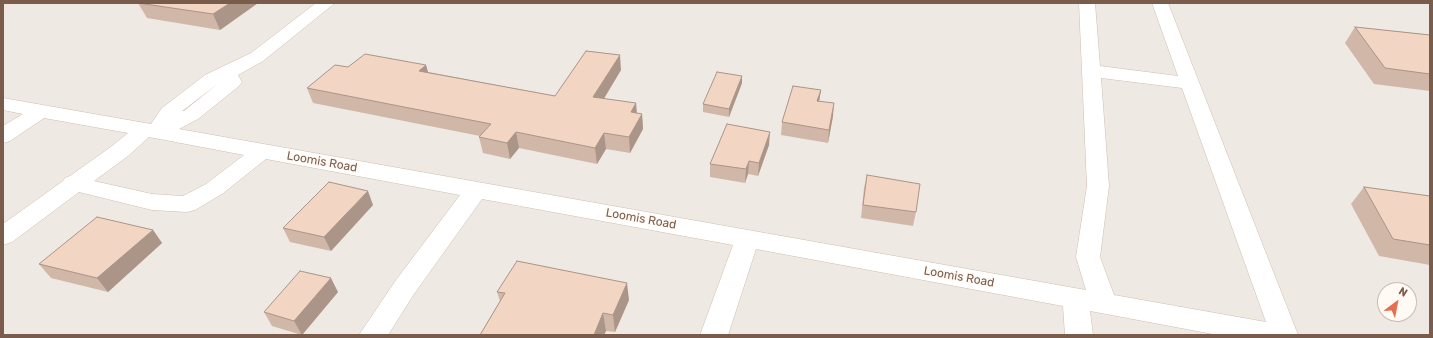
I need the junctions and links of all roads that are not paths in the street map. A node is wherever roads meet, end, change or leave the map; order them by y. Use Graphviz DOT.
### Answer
graph roads {
  1 [pos="327,3"];
  2 [pos="1087,3"];
  3 [pos="1160,3"];
  4 [pos="1091,71"];
  5 [pos="1190,83"];
  6 [pos="3,104"];
  7 [pos="40,111"];
  8 [pos="150,131"];
  9 [pos="3,136"];
  10 [pos="262,151"];
  11 [pos="73,183"];
  12 [pos="476,190"];
  13 [pos="3,236"];
  14 [pos="747,239"];
  15 [pos="1076,298"];
  16 [pos="1104,303"];
  17 [pos="373,335"];
  18 [pos="714,335"];
  19 [pos="1079,335"];
  20 [pos="1278,335"];
  21 [pos="1284,335"];
  1 -- 8 [label="street"];
  2 -- 4 [label="street"];
  3 -- 5 [label="street"];
  4 -- 5 [label="street"];
  4 -- 16 [label="street"];
  5 -- 21 [label="street"];
  6 -- 7 [label="street, Loomis Road"];
  7 -- 8 [label="street, Loomis Road"];
  7 -- 9 [label="street"];
  8 -- 10 [label="street, Loomis Road"];
  8 -- 11 [label="street"];
  10 -- 11 [label="street"];
  10 -- 12 [label="street, Loomis Road"];
  11 -- 13 [label="street"];
  12 -- 14 [label="street, Loomis Road"];
  12 -- 17 [label="street"];
  14 -- 15 [label="street, Loomis Road"];
  14 -- 18 [label="street"];
  15 -- 16 [label="street, Loomis Road"];
  15 -- 19 [label="street"];
  16 -- 20 [label="street, Loomis Road"];
}
